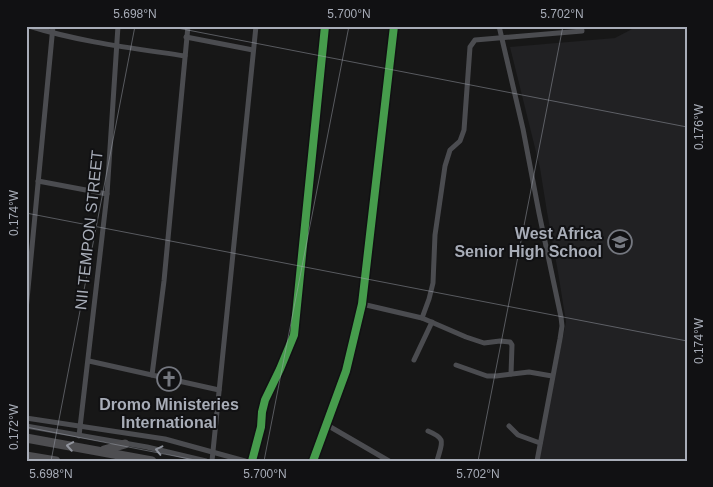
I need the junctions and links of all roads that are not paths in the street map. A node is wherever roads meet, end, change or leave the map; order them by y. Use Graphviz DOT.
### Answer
graph roads {
  1 [pos="29,26"];
  2 [pos="53,26"];
  3 [pos="118,26"];
  4 [pos="188,26"];
  5 [pos="256,26"];
  6 [pos="325,26"];
  7 [pos="394,26"];
  8 [pos="499,26"];
  9 [pos="582,28"];
  10 [pos="52,33"];
  11 [pos="186,37"];
  12 [pos="501,37"];
  13 [pos="117,46"];
  14 [pos="253,50"];
  15 [pos="185,56"];
  16 [pos="38,180"];
  17 [pos="107,194"];
  18 [pos="362,304"];
  19 [pos="26,310"];
  20 [pos="422,318"];
  21 [pos="432,322"];
  22 [pos="414,360"];
  23 [pos="89,361"];
  24 [pos="456,365"];
  25 [pos="511,374"];
  26 [pos="152,375"];
  27 [pos="552,376"];
  28 [pos="219,390"];
  29 [pos="26,418"];
  30 [pos="326,425"];
  31 [pos="26,426"];
  32 [pos="509,426"];
  33 [pos="80,427"];
  34 [pos="428,431"];
  35 [pos="79,436"];
  36 [pos="26,438"];
  37 [pos="540,443"];
  38 [pos="125,444"];
  39 [pos="101,451"];
  40 [pos="213,452"];
  41 [pos="26,456"];
  42 [pos="56,461"];
  43 [pos="152,461"];
  44 [pos="206,461"];
  45 [pos="212,461"];
  46 [pos="245,461"];
  47 [pos="252,461"];
  48 [pos="314,461"];
  49 [pos="389,461"];
  50 [pos="437,461"];
  51 [pos="538,461"];
  1 -- 10 [label="street"];
  2 -- 10 [label="street"];
  3 -- 13 [label="street, NII TEMPON STREET"];
  4 -- 11 [label="street"];
  5 -- 14 [label="street"];
  6 -- 47 [label="street"];
  7 -- 18 [label="street"];
  8 -- 12 [label="street"];
  9 -- 12 [label="street"];
  10 -- 13 [label="street"];
  10 -- 16 [label="street"];
  11 -- 14 [label="street"];
  11 -- 15 [label="street"];
  12 -- 20 [label="street"];
  12 -- 27 [label="street"];
  13 -- 15 [label="street"];
  13 -- 17 [label="street, NII TEMPON STREET"];
  14 -- 28 [label="street"];
  15 -- 26 [label="street"];
  16 -- 17 [label="street"];
  16 -- 19 [label="street"];
  17 -- 23 [label="street, NII TEMPON STREET"];
  18 -- 20 [label="street"];
  18 -- 30 [label="street"];
  20 -- 21 [label="street"];
  21 -- 22 [label="street"];
  21 -- 25 [label="street"];
  23 -- 26 [label="street"];
  23 -- 33 [label="street, NII TEMPON STREET"];
  24 -- 25 [label="street"];
  25 -- 27 [label="street"];
  26 -- 28 [label="street"];
  27 -- 37 [label="street"];
  28 -- 40 [label="street"];
  29 -- 33 [label="street"];
  30 -- 48 [label="street"];
  30 -- 49 [label="street"];
  31 -- 35 [label="street"];
  32 -- 37 [label="street"];
  33 -- 35 [label="street, NII TEMPON STREET"];
  33 -- 40 [label="street"];
  34 -- 50 [label="street"];
  35 -- 38 [label="street"];
  39 -- 36 [label="highway, one-way"];
  37 -- 51 [label="street"];
  38 -- 39 [label="highway"];
  44 -- 38 [label="street, one-way"];
  39 -- 43 [label="highway"];
  40 -- 45 [label="street"];
  40 -- 46 [label="street"];
  41 -- 42 [label="highway"];
}
